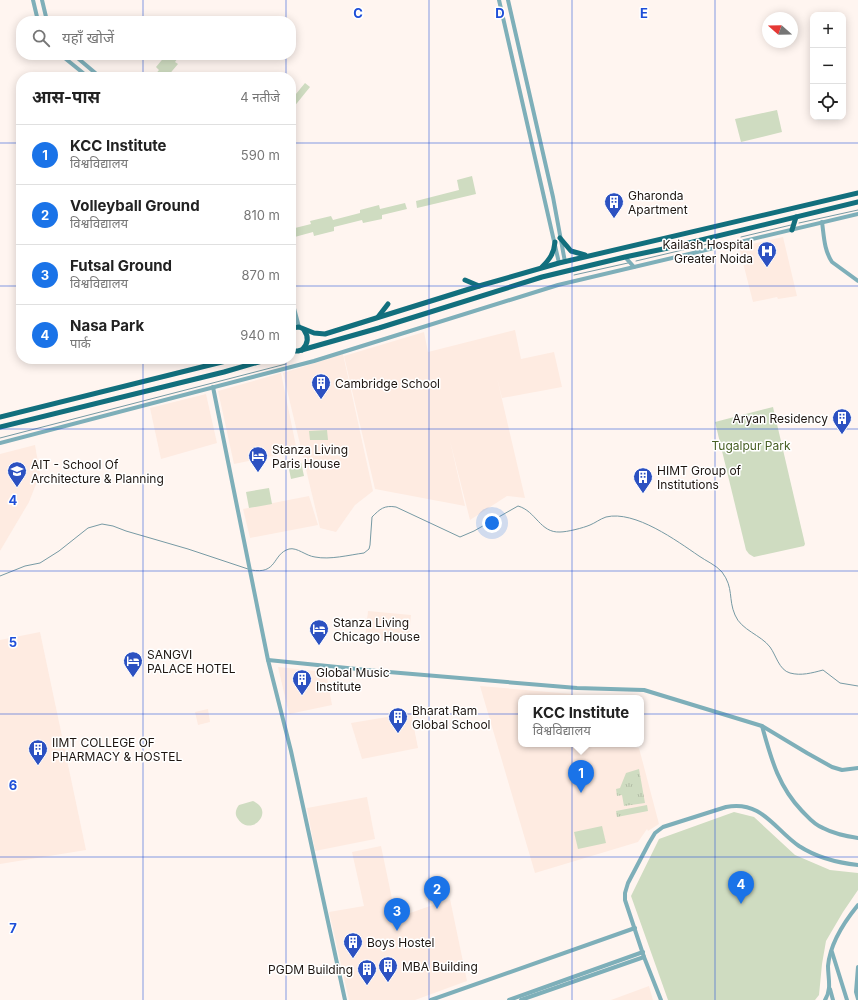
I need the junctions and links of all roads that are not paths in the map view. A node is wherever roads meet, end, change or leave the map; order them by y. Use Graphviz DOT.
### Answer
graph roads {
  1 [pos="33,0"];
  2 [pos="42,0"];
  3 [pos="499,0"];
  4 [pos="508,0"];
  5 [pos="37,16"];
  6 [pos="46,16"];
  7 [pos="67,60"];
  8 [pos="80,60"];
  9 [pos="82,72"];
  10 [pos="94,72"];
  11 [pos="858,193"];
  12 [pos="858,202"];
  13 [pos="858,214"];
  14 [pos="796,217"];
  15 [pos="822,222"];
  16 [pos="792,230"];
  17 [pos="560,238"];
  18 [pos="664,239"];
  19 [pos="555,242"];
  20 [pos="659,250"];
  21 [pos="590,255"];
  22 [pos="625,257"];
  23 [pos="562,262"];
  24 [pos="634,266"];
  25 [pos="539,268"];
  26 [pos="465,280"];
  27 [pos="858,281"];
  28 [pos="479,286"];
  29 [pos="463,291"];
  30 [pos="461,302"];
  31 [pos="388,304"];
  32 [pos="296,313"];
  33 [pos="377,318"];
  34 [pos="296,328"];
  35 [pos="301,329"];
  36 [pos="302,350"];
  37 [pos="296,351"];
  38 [pos="214,364"];
  39 [pos="251,364"];
  40 [pos="213,387"];
  41 [pos="0,418"];
  42 [pos="0,427"];
  43 [pos="0,443"];
  44 [pos="268,660"];
  45 [pos="762,726"];
  46 [pos="858,768"];
  47 [pos="858,838"];
  48 [pos="858,865"];
  49 [pos="858,905"];
  50 [pos="634,928"];
  51 [pos="832,952"];
  52 [pos="644,954"];
  53 [pos="858,967"];
  54 [pos="829,988"];
  55 [pos="858,999"];
  56 [pos="345,1000"];
  57 [pos="431,1000"];
  58 [pos="509,1000"];
  59 [pos="521,1000"];
  60 [pos="661,1000"];
  61 [pos="825,1000"];
  62 [pos="833,1000"];
  63 [pos="847,1000"];
  1 -- 5 [label="street"];
  2 -- 6 [label="street"];
  3 -- 19 [label="street"];
  4 -- 17 [label="street"];
  7 -- 9 [label="street"];
  8 -- 10 [label="street"];
  11 -- 18 [label="main road"];
  12 -- 14 [label="main road"];
  13 -- 15 [label="street"];
  14 -- 16 [label="main road"];
  14 -- 20 [label="main road"];
  15 -- 16 [label="street"];
  15 -- 27 [label="street"];
  16 -- 24 [label="street"];
  17 -- 21 [label="main road"];
  17 -- 23 [label="street"];
  18 -- 20 [label="main road"];
  18 -- 21 [label="main road"];
  19 -- 23 [label="street"];
  19 -- 25 [label="main road"];
  20 -- 22 [label="main road"];
  21 -- 23 [label="main road"];
  22 -- 24 [label="street"];
  22 -- 30 [label="main road"];
  23 -- 25 [label="main road"];
  24 -- 40 [label="street"];
  25 -- 28 [label="main road"];
  26 -- 28 [label="main road"];
  28 -- 29 [label="main road"];
  29 -- 30 [label="main road"];
  29 -- 33 [label="main road"];
  30 -- 36 [label="main road"];
  31 -- 33 [label="main road"];
  32 -- 35 [label="street"];
  33 -- 35 [label="main road"];
  34 -- 35 [label="main road"];
  35 -- 36 [label="main road"];
  36 -- 37 [label="main road"];
  38 -- 41 [label="main road"];
  39 -- 42 [label="main road"];
  40 -- 43 [label="street"];
  40 -- 44 [label="street"];
  44 -- 45 [label="street"];
  44 -- 56 [label="street"];
  45 -- 46 [label="street"];
  45 -- 47 [label="street"];
  48 -- 50 [label="street"];
  49 -- 51 [label="street"];
  50 -- 52 [label="street"];
  50 -- 57 [label="street"];
  51 -- 54 [label="street"];
  51 -- 63 [label="street"];
  52 -- 58 [label="street"];
  52 -- 59 [label="street"];
  52 -- 60 [label="street"];
  53 -- 55 [label="street"];
  54 -- 61 [label="street"];
  54 -- 62 [label="street"];
}
